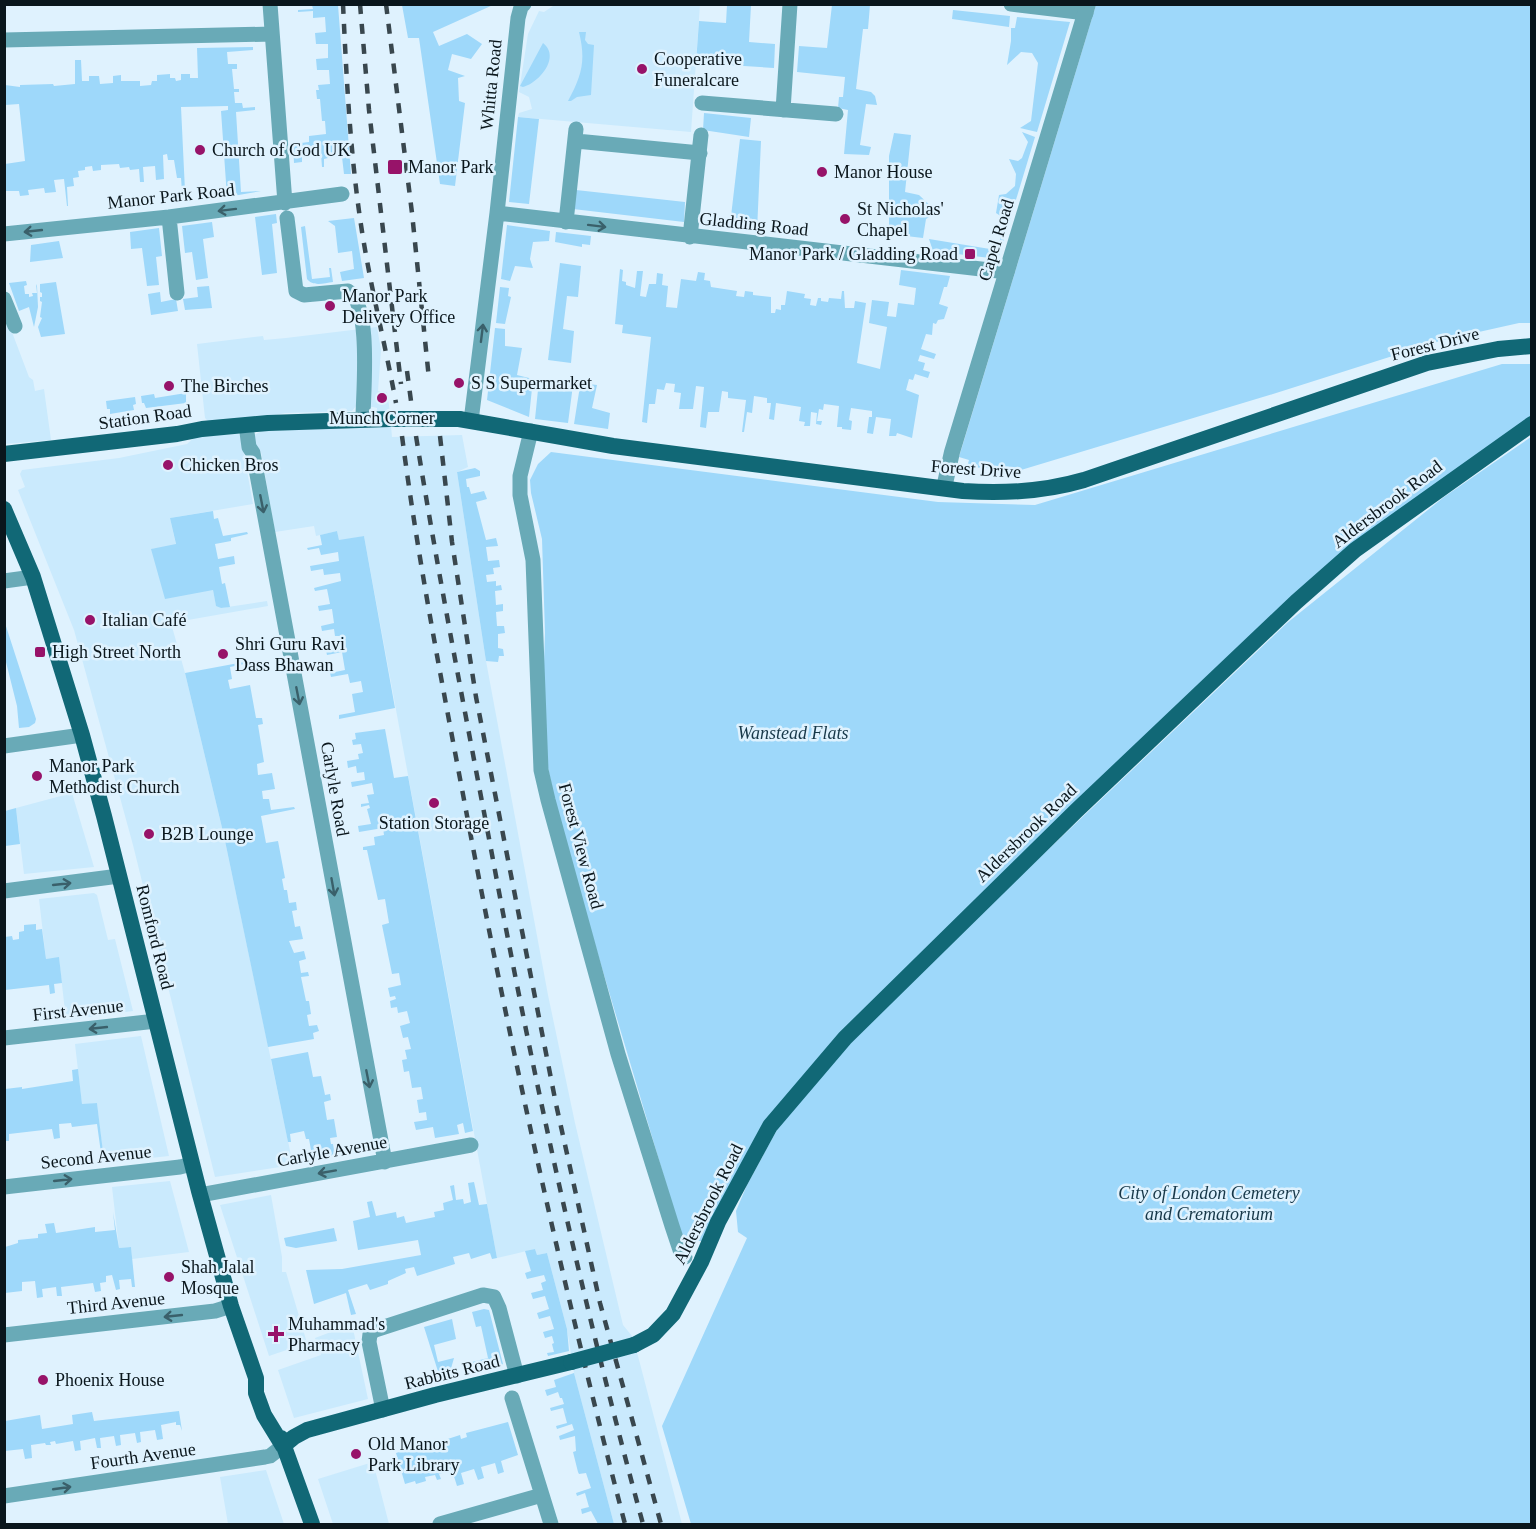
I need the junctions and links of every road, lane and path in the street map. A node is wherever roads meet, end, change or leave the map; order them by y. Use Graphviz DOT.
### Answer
graph roads {
  1 [pos="270,4"];
  2 [pos="524,4"];
  3 [pos="790,4"];
  4 [pos="1011,4"];
  5 [pos="1087,9"];
  6 [pos="272,34"];
  7 [pos="4,40"];
  8 [pos="702,103"];
  9 [pos="783,110"];
  10 [pos="836,114"];
  11 [pos="701,135"];
  12 [pos="700,153"];
  13 [pos="342,194"];
  14 [pos="286,210"];
  15 [pos="497,213"];
  16 [pos="169,217"];
  17 [pos="566,222"];
  18 [pos="4,234"];
  19 [pos="690,237"];
  20 [pos="1006,272"];
  21 [pos="177,293"];
  22 [pos="4,299"];
  23 [pos="15,326"];
  24 [pos="1532,346"];
  25 [pos="363,419"];
  26 [pos="465,420"];
  27 [pos="1532,424"];
  28 [pos="246,425"];
  29 [pos="531,431"];
  30 [pos="4,454"];
  31 [pos="944,488"];
  32 [pos="4,509"];
  33 [pos="33,577"];
  34 [pos="4,581"];
  35 [pos="82,735"];
  36 [pos="4,746"];
  37 [pos="119,876"];
  38 [pos="4,891"];
  39 [pos="156,1021"];
  40 [pos="4,1038"];
  41 [pos="471,1145"];
  42 [pos="385,1162"];
  43 [pos="192,1164"];
  44 [pos="4,1187"];
  45 [pos="200,1195"];
  46 [pos="685,1257"];
  47 [pos="231,1306"];
  48 [pos="4,1335"];
  49 [pos="634,1345"];
  50 [pos="518,1376"];
  51 [pos="512,1398"];
  52 [pos="382,1410"];
  53 [pos="283,1446"];
  54 [pos="542,1495"];
  55 [pos="4,1496"];
  56 [pos="312,1524"];
  57 [pos="440,1524"];
  58 [pos="551,1524"];
  1 -- 6 [label="street"];
  2 -- 15 [label="street, Whitta Road"];
  3 -- 9 [label="street"];
  4 -- 5 [label="street"];
  5 -- 20 [label="street, Capel Road"];
  6 -- 7 [label="street"];
  6 -- 14 [label="street"];
  8 -- 9 [label="street"];
  9 -- 10 [label="street"];
  11 -- 12 [label="street"];
  12 -- 17 [label="street"];
  12 -- 19 [label="street"];
  13 -- 14 [label="street, Manor Park Road"];
  14 -- 16 [label="street, Manor Park Road, one-way"];
  14 -- 25 [label="street"];
  15 -- 17 [label="street, Gladding Road"];
  26 -- 15 [label="street, Whitta Road, one-way"];
  16 -- 18 [label="street, Manor Park Road, one-way"];
  16 -- 21 [label="street"];
  17 -- 19 [label="street, Gladding Road, one-way"];
  19 -- 20 [label="street, Gladding Road"];
  20 -- 31 [label="street, Capel Road"];
  22 -- 23 [label="street"];
  24 -- 31 [label="main road, Forest Drive"];
  25 -- 26 [label="main road, Station Road, bridge"];
  25 -- 28 [label="main road, Station Road"];
  26 -- 29 [label="main road, Forest Drive"];
  27 -- 49 [label="main road, Aldersbrook Road"];
  28 -- 30 [label="main road, Station Road"];
  28 -- 42 [label="street, Carlyle Road, one-way"];
  29 -- 31 [label="main road, Forest Drive"];
  29 -- 46 [label="street, Forest View Road"];
  32 -- 33 [label="main road, Romford Road"];
  33 -- 34 [label="street"];
  33 -- 35 [label="main road, Romford Road"];
  35 -- 36 [label="street"];
  35 -- 37 [label="main road, Romford Road"];
  38 -- 37 [label="street, one-way"];
  37 -- 39 [label="main road, Romford Road"];
  39 -- 40 [label="street, First Avenue, one-way"];
  39 -- 43 [label="main road, Romford Road"];
  41 -- 42 [label="street, Carlyle Avenue"];
  42 -- 45 [label="street, Carlyle Avenue, one-way"];
  44 -- 43 [label="street, Second Avenue, one-way"];
  43 -- 45 [label="main road, Romford Road"];
  45 -- 47 [label="main road, Romford Road"];
  47 -- 48 [label="street, Third Avenue, one-way"];
  47 -- 53 [label="main road, Romford Road"];
  49 -- 50 [label="main road, Rabbits Road, bridge"];
  50 -- 52 [label="main road, Rabbits Road"];
  50 -- 52 [label="street"];
  51 -- 54 [label="street"];
  52 -- 53 [label="main road, Rabbits Road"];
  55 -- 53 [label="street, Fourth Avenue, one-way"];
  53 -- 56 [label="main road, Romford Road"];
  54 -- 57 [label="street"];
  54 -- 58 [label="street"];
}
